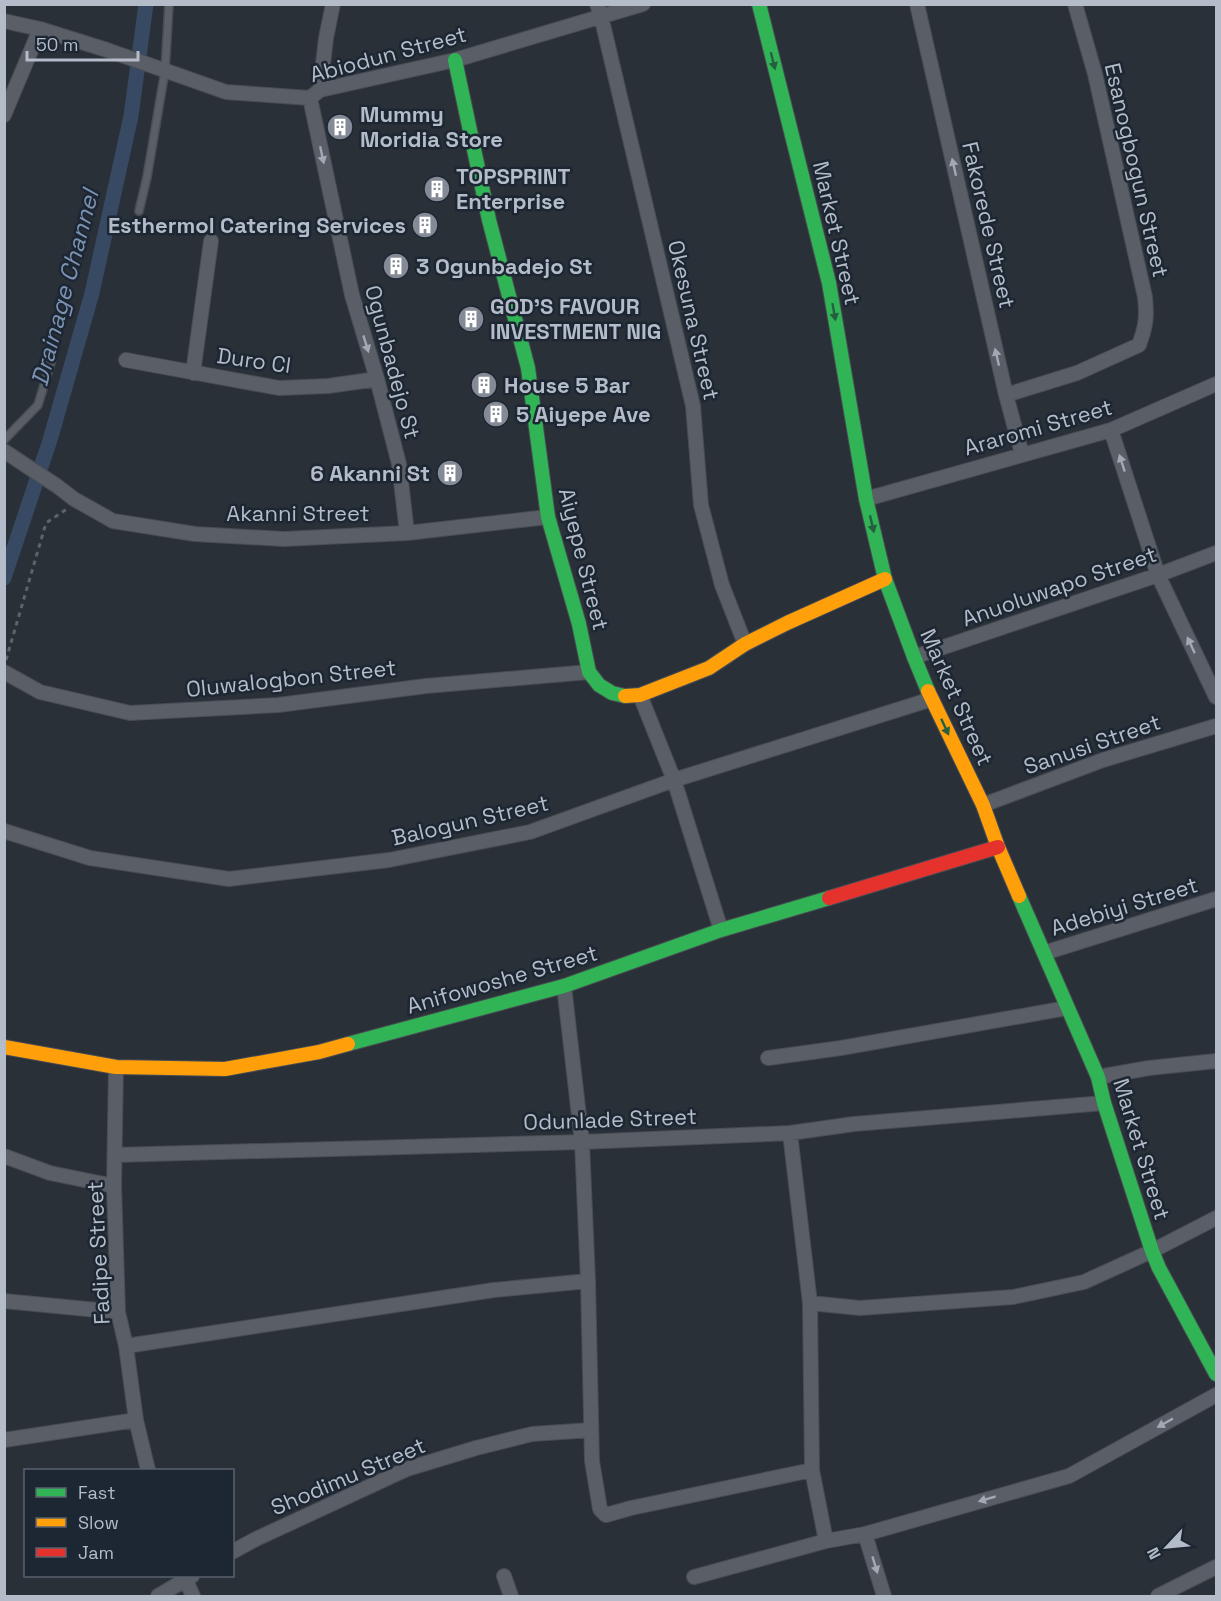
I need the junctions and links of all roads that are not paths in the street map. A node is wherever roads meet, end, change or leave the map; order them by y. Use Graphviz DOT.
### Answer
graph roads {
  1 [pos="169,4"];
  2 [pos="333,4"];
  3 [pos="643,4"];
  4 [pos="759,4"];
  5 [pos="917,4"];
  6 [pos="1075,4"];
  7 [pos="599,10"];
  8 [pos="4,21"];
  9 [pos="40,29"];
  10 [pos="455,60"];
  11 [pos="161,70"];
  12 [pos="315,94"];
  13 [pos="4,116"];
  14 [pos="139,211"];
  15 [pos="211,241"];
  16 [pos="52,359"];
  17 [pos="126,360"];
  18 [pos="193,373"];
  19 [pos="377,379"];
  20 [pos="1216,384"];
  21 [pos="1006,395"];
  22 [pos="1111,430"];
  23 [pos="4,440"];
  24 [pos="7,453"];
  25 [pos="1022,454"];
  26 [pos="866,499"];
  27 [pos="548,517"];
  28 [pos="407,533"];
  29 [pos="1216,553"];
  30 [pos="1158,575"];
  31 [pos="885,579"];
  32 [pos="745,645"];
  33 [pos="914,657"];
  34 [pos="4,672"];
  35 [pos="589,672"];
  36 [pos="640,695"];
  37 [pos="1216,698"];
  38 [pos="932,699"];
  39 [pos="1216,726"];
  40 [pos="674,780"];
  41 [pos="982,806"];
  42 [pos="4,831"];
  43 [pos="998,847"];
  44 [pos="1216,899"];
  45 [pos="721,930"];
  46 [pos="1044,953"];
  47 [pos="564,986"];
  48 [pos="1067,1008"];
  49 [pos="4,1047"];
  50 [pos="768,1058"];
  51 [pos="1216,1060"];
  52 [pos="116,1066"];
  53 [pos="1098,1077"];
  54 [pos="1104,1103"];
  55 [pos="790,1133"];
  56 [pos="582,1142"];
  57 [pos="115,1155"];
  58 [pos="4,1156"];
  59 [pos="114,1186"];
  60 [pos="1216,1218"];
  61 [pos="1152,1251"];
  62 [pos="588,1281"];
  63 [pos="4,1302"];
  64 [pos="810,1303"];
  65 [pos="118,1312"];
  66 [pos="126,1346"];
  67 [pos="1216,1374"];
  68 [pos="1216,1395"];
  69 [pos="136,1420"];
  70 [pos="591,1430"];
  71 [pos="4,1440"];
  72 [pos="148,1469"];
  73 [pos="812,1470"];
  74 [pos="865,1534"];
  75 [pos="826,1541"];
  76 [pos="234,1551"];
  77 [pos="1216,1567"];
  78 [pos="504,1576"];
  79 [pos="694,1576"];
  80 [pos="187,1577"];
  81 [pos="158,1596"];
  82 [pos="193,1596"];
  83 [pos="511,1596"];
  84 [pos="884,1596"];
  85 [pos="1158,1596"];
  1 -- 11 [label="lane"];
  2 -- 12 [label="street, Ogunbadejo St"];
  3 -- 7 [label="street, Abiodun Street"];
  4 -- 26 [label="street, Market Street, one-way"];
  21 -- 5 [label="street, Fakorede Street, one-way"];
  6 -- 21 [label="street, Esanogbogun Street"];
  7 -- 10 [label="street, Abiodun Street"];
  7 -- 32 [label="street, Okesuna Street"];
  8 -- 9 [label="street, Abiodun Street"];
  9 -- 11 [label="street, Abiodun Street"];
  9 -- 13 [label="street"];
  10 -- 12 [label="street, Abiodun Street"];
  10 -- 27 [label="street, Aiyepe Street"];
  11 -- 12 [label="street, Abiodun Street"];
  11 -- 14 [label="lane"];
  12 -- 19 [label="street, Ogunbadejo St, one-way"];
  15 -- 18 [label="street"];
  16 -- 23 [label="lane"];
  17 -- 18 [label="street, Duro Cl"];
  18 -- 19 [label="street, Duro Cl"];
  19 -- 28 [label="street, Ogunbadejo St"];
  20 -- 22 [label="street, Araromi Street"];
  21 -- 25 [label="street, Fakorede Street"];
  22 -- 25 [label="street, Araromi Street"];
  30 -- 22 [label="street, one-way"];
  24 -- 28 [label="street, Akanni Street"];
  25 -- 26 [label="street, Araromi Street"];
  26 -- 31 [label="street, Market Street, one-way"];
  27 -- 28 [label="street, Akanni Street"];
  27 -- 35 [label="street, Aiyepe Street"];
  29 -- 30 [label="street, Anuoluwapo Street"];
  30 -- 33 [label="street, Anuoluwapo Street"];
  37 -- 30 [label="street, one-way"];
  31 -- 32 [label="street"];
  31 -- 33 [label="street, Market Street"];
  32 -- 36 [label="street"];
  33 -- 38 [label="street, Market Street"];
  34 -- 35 [label="street, Oluwalogbon Street"];
  35 -- 36 [label="street"];
  36 -- 40 [label="street"];
  38 -- 40 [label="street, Balogun Street"];
  38 -- 41 [label="street, Market Street, one-way"];
  39 -- 41 [label="street, Sanusi Street"];
  40 -- 42 [label="street, Balogun Street"];
  40 -- 45 [label="street"];
  41 -- 43 [label="street, Market Street"];
  43 -- 45 [label="street, Anifowoshe Street"];
  43 -- 46 [label="street, Market Street"];
  44 -- 46 [label="street, Adebiyi Street"];
  45 -- 47 [label="street, Anifowoshe Street"];
  46 -- 48 [label="street, Market Street"];
  47 -- 52 [label="street, Anifowoshe Street"];
  47 -- 56 [label="street"];
  48 -- 50 [label="street"];
  48 -- 53 [label="street, Market Street"];
  49 -- 52 [label="street, Anifowoshe Street"];
  51 -- 53 [label="street"];
  52 -- 57 [label="street, Fadipe Street"];
  53 -- 54 [label="street, Market Street"];
  54 -- 55 [label="street, Odunlade Street"];
  54 -- 61 [label="street, Market Street"];
  55 -- 56 [label="street, Odunlade Street"];
  55 -- 64 [label="street"];
  56 -- 57 [label="street, Odunlade Street"];
  56 -- 62 [label="street"];
  57 -- 59 [label="street, Fadipe Street"];
  58 -- 59 [label="street"];
  59 -- 65 [label="street, Fadipe Street"];
  60 -- 61 [label="street"];
  61 -- 64 [label="street"];
  61 -- 67 [label="street, Market Street"];
  62 -- 66 [label="street"];
  62 -- 70 [label="street"];
  63 -- 65 [label="street"];
  64 -- 73 [label="street"];
  65 -- 66 [label="street, Fadipe Street"];
  66 -- 69 [label="street, Fadipe Street"];
  68 -- 74 [label="street, one-way"];
  69 -- 71 [label="street"];
  69 -- 72 [label="street, Fadipe Street"];
  70 -- 73 [label="street"];
  70 -- 76 [label="street, Shodimu Street"];
  73 -- 75 [label="street"];
  74 -- 75 [label="street"];
  74 -- 84 [label="street, one-way"];
  75 -- 79 [label="street"];
  77 -- 85 [label="street"];
  78 -- 83 [label="street"];
  80 -- 81 [label="street"];
  80 -- 82 [label="street"];
}
